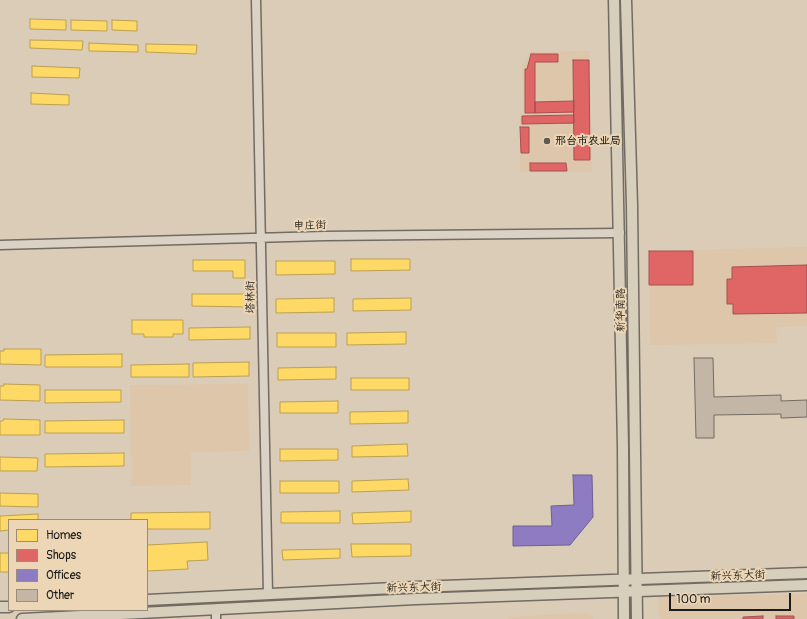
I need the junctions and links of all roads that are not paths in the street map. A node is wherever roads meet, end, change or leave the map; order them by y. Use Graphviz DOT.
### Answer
graph roads {
  1 [pos="256,0"];
  2 [pos="614,0"];
  3 [pos="626,0"];
  4 [pos="620,233"];
  5 [pos="261,238"];
  6 [pos="0,245"];
  7 [pos="807,573"];
  8 [pos="623,579"];
  9 [pos="636,579"];
  10 [pos="807,585"];
  11 [pos="623,592"];
  12 [pos="636,592"];
  13 [pos="268,594"];
  14 [pos="148,600"];
  15 [pos="216,614"];
  16 [pos="22,619"];
  17 [pos="624,619"];
  18 [pos="636,619"];
  1 -- 5 [label="street, 塔林街"];
  2 -- 4 [label="main road, 新华南路"];
  3 -- 9 [label="main road, 新华南路"];
  4 -- 5 [label="street, 申庄街"];
  4 -- 8 [label="main road, 新华南路"];
  5 -- 6 [label="street, 申庄街"];
  5 -- 13 [label="street, 塔林街"];
  7 -- 9 [label="main road, 新兴东大街"];
  8 -- 9 [label="main road, 新兴东大街"];
  8 -- 11 [label="main road, 新华南路"];
  8 -- 13 [label="main road, 新兴东大街"];
  9 -- 12 [label="main road, 新华南路"];
  10 -- 12 [label="main road, 新兴东大街"];
  11 -- 12 [label="main road, 新兴东大街"];
  11 -- 15 [label="main road, 新兴东大街"];
  11 -- 17 [label="main road, 新华南路"];
  12 -- 18 [label="main road, 新华南路"];
  13 -- 14 [label="main road, 新兴东大街"];
  15 -- 16 [label="main road, 新兴东大街"];
}
